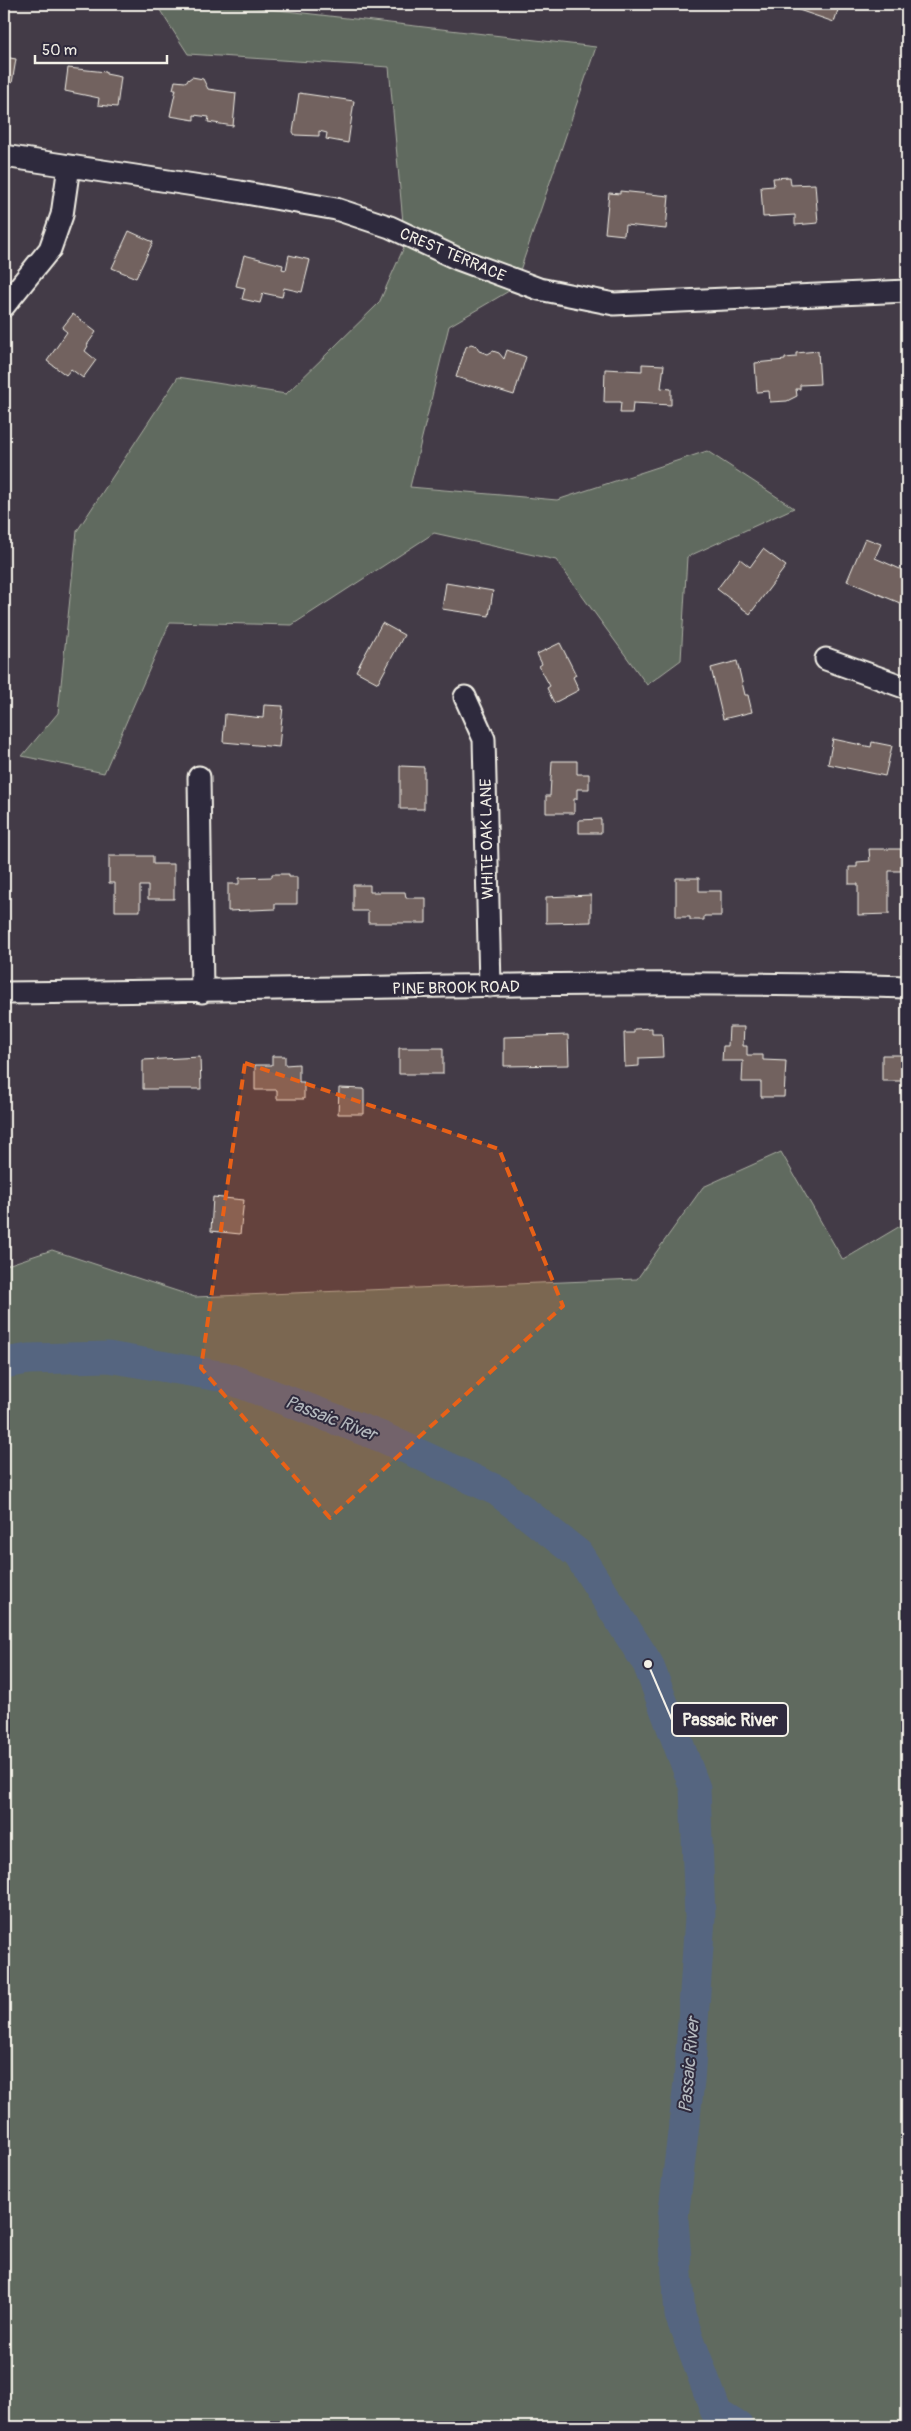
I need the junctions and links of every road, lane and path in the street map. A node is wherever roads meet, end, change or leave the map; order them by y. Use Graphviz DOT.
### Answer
graph roads {
  1 [pos="4,156"];
  2 [pos="69,166"];
  3 [pos="907,291"];
  4 [pos="4,306"];
  5 [pos="826,658"];
  6 [pos="907,688"];
  7 [pos="465,697"];
  8 [pos="199,777"];
  9 [pos="490,986"];
  10 [pos="907,987"];
  11 [pos="202,992"];
  12 [pos="4,993"];
  1 -- 2 [label="street, CREST TERRACE"];
  2 -- 3 [label="street, CREST TERRACE"];
  2 -- 4 [label="street"];
  5 -- 6 [label="street"];
  7 -- 9 [label="street, WHITE OAK LANE"];
  8 -- 11 [label="street"];
  9 -- 10 [label="street, PINE BROOK ROAD"];
  9 -- 11 [label="street, PINE BROOK ROAD"];
  11 -- 12 [label="street, PINE BROOK ROAD"];
}
